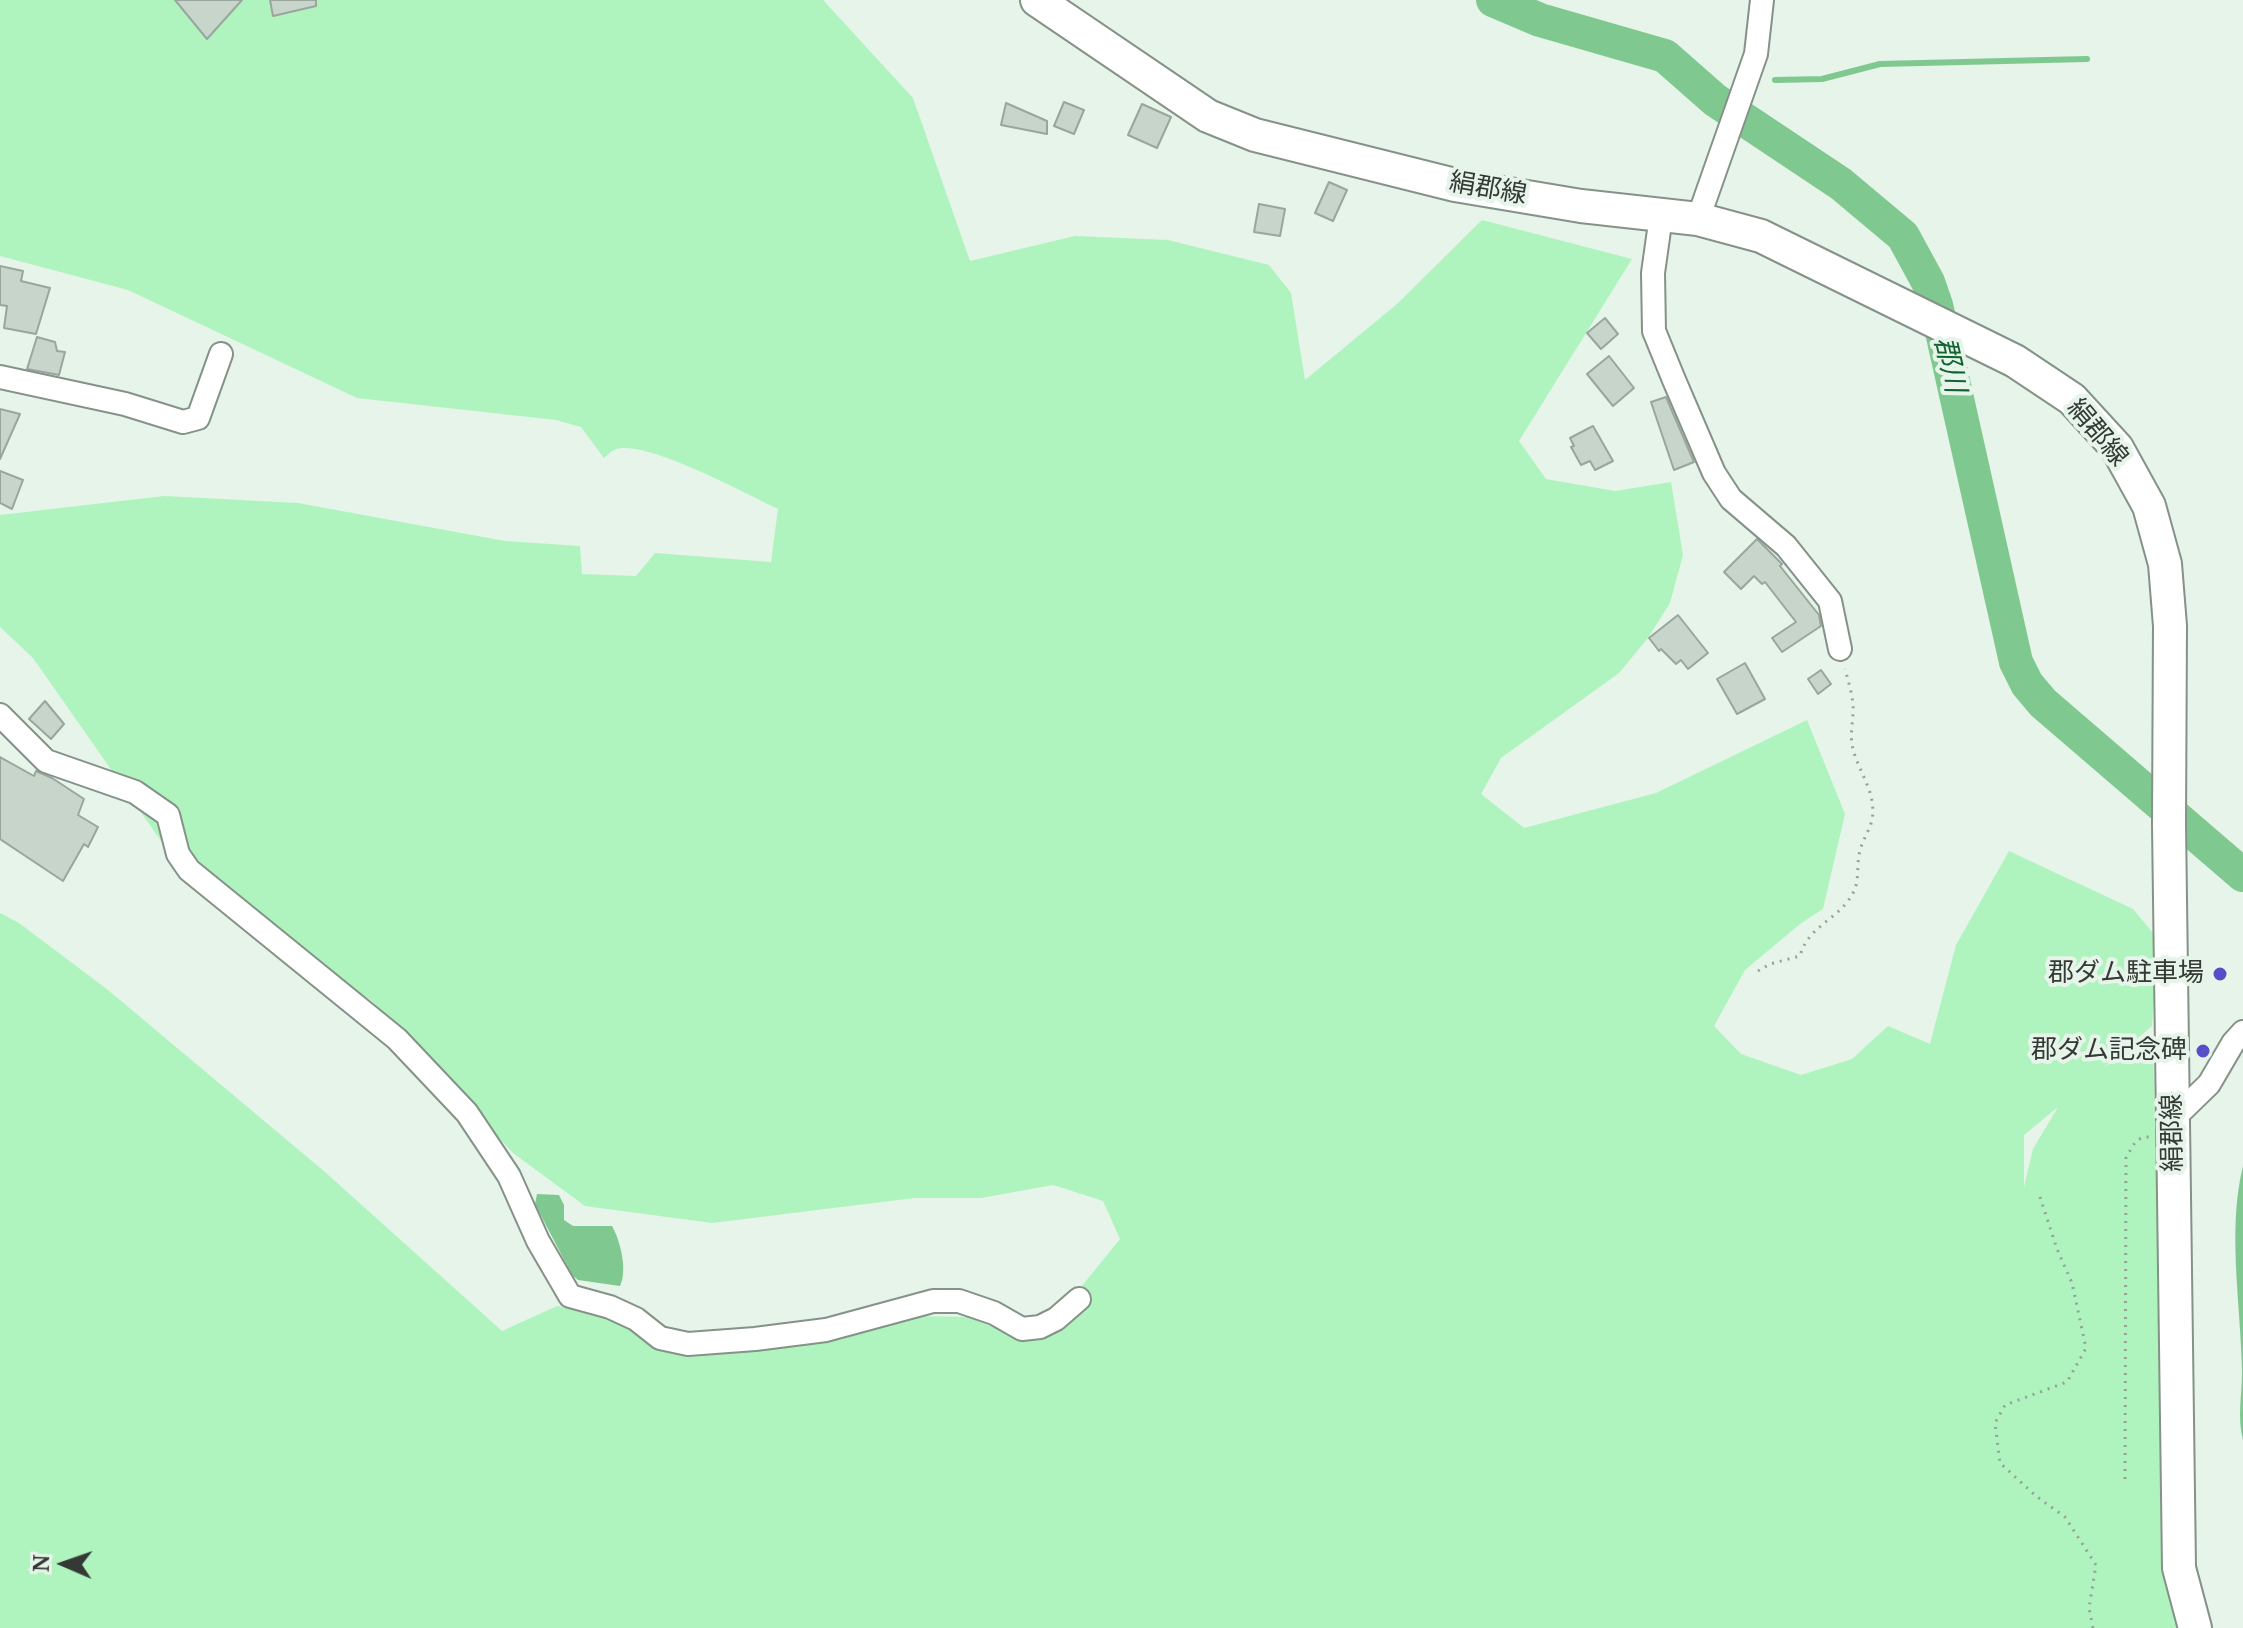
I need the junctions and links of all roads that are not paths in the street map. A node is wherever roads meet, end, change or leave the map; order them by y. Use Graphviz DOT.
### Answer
graph roads {
  1 [pos="1037,0"];
  2 [pos="1762,0"];
  3 [pos="1661,216"];
  4 [pos="1698,219"];
  5 [pos="221,354"];
  6 [pos="0,377"];
  7 [pos="1840,649"];
  8 [pos="0,715"];
  9 [pos="2243,1032"];
  10 [pos="2173,1128"];
  11 [pos="1079,1299"];
  12 [pos="2195,1628"];
  1 -- 3 [label="main road, 絹郡線"];
  2 -- 4 [label="street"];
  3 -- 4 [label="main road, 絹郡線"];
  3 -- 7 [label="street"];
  4 -- 10 [label="main road, 絹郡線"];
  5 -- 6 [label="street"];
  8 -- 11 [label="street"];
  9 -- 10 [label="street"];
  10 -- 12 [label="main road, 絹郡線"];
}
